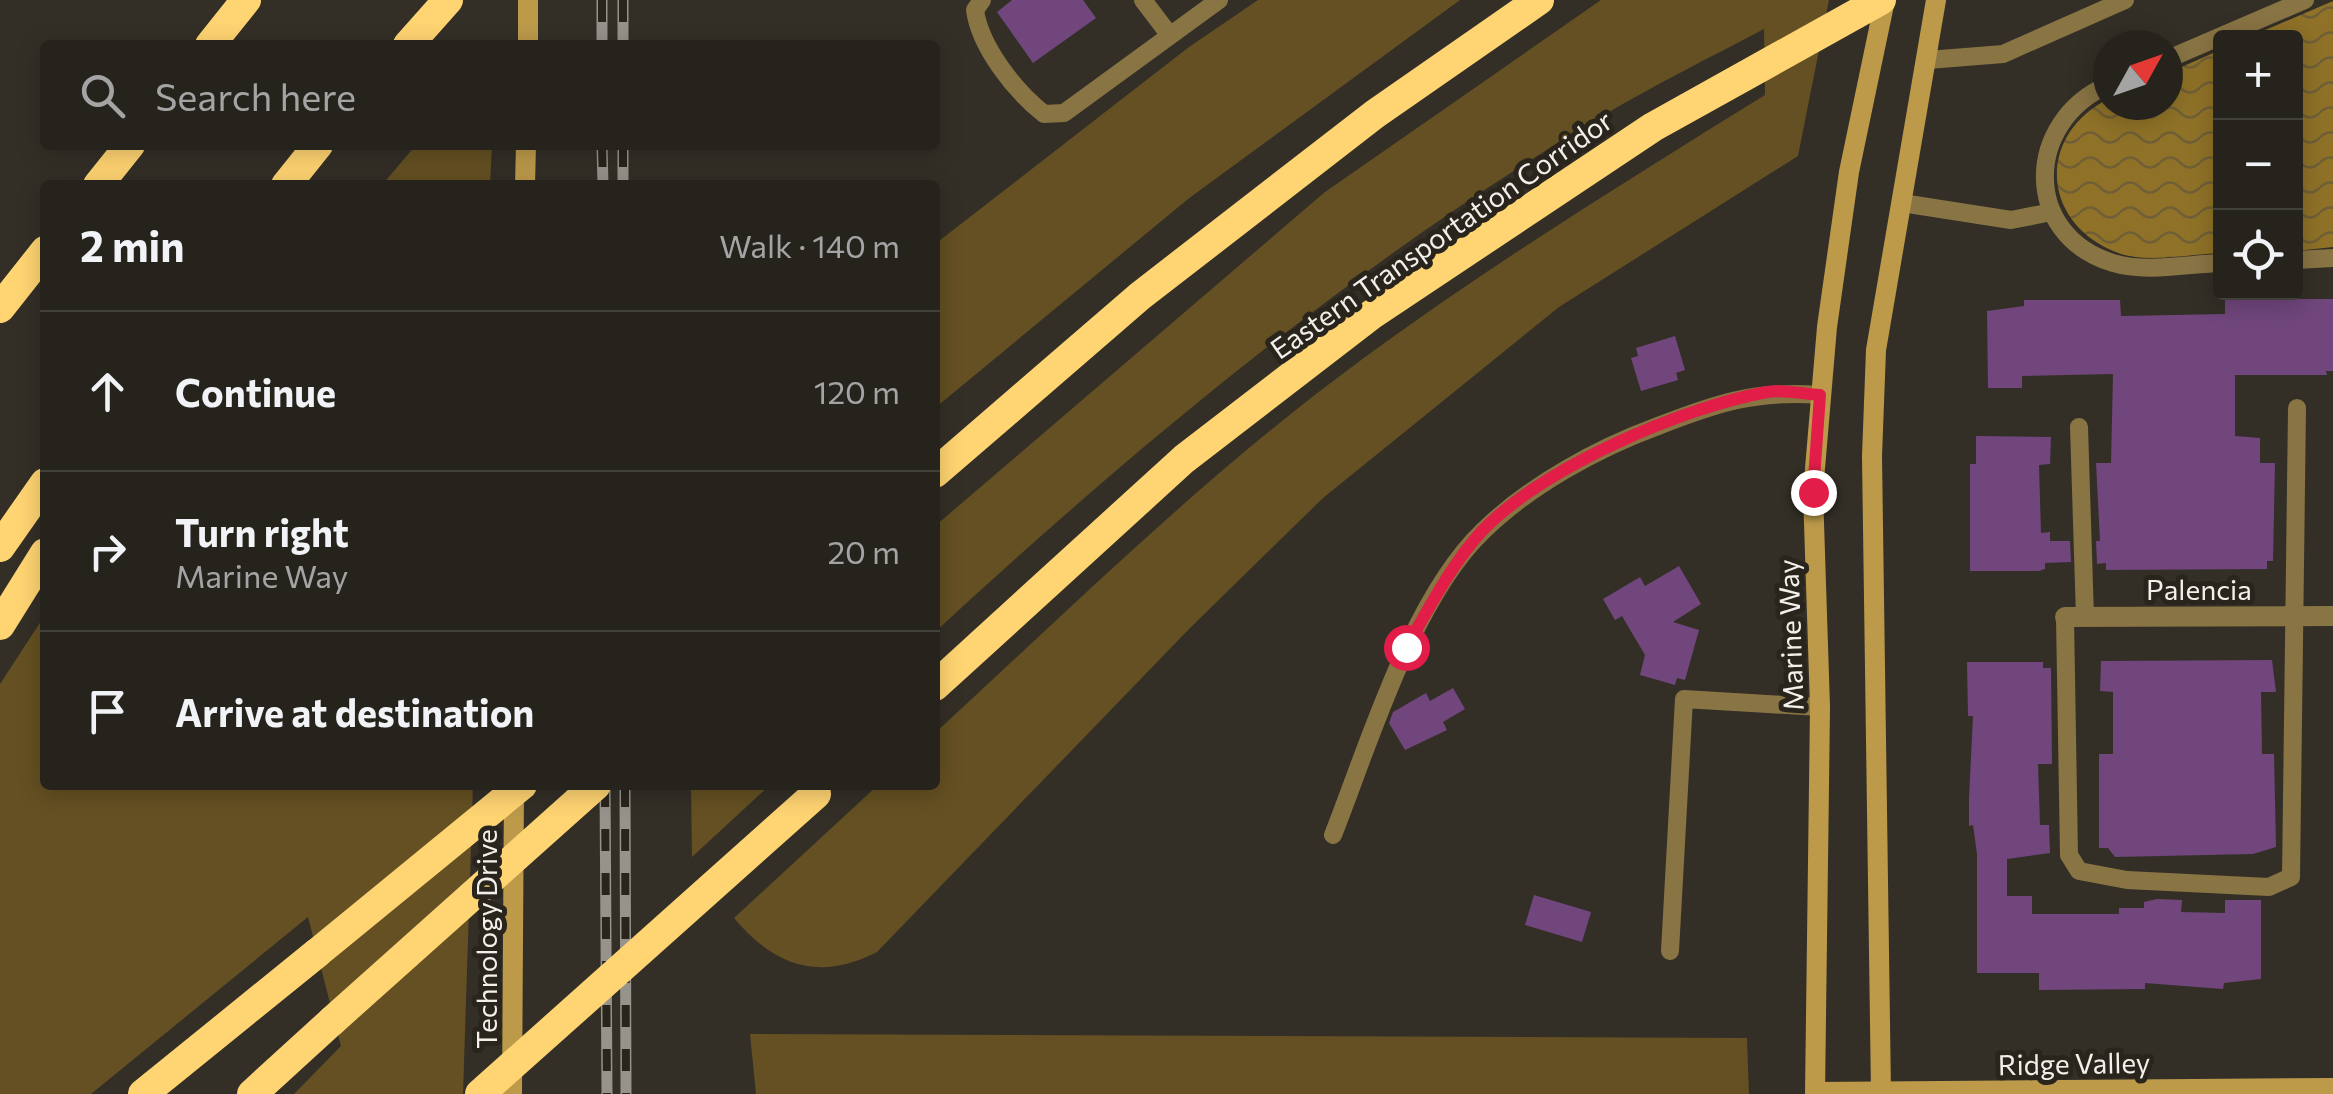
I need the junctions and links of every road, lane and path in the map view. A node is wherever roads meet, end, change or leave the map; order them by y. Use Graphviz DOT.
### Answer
graph roads {
  1 [pos="246,0"];
  2 [pos="448,0"];
  3 [pos="528,0"];
  4 [pos="982,0"];
  5 [pos="1143,0"];
  6 [pos="1218,0"];
  7 [pos="1539,0"];
  8 [pos="1883,0"];
  9 [pos="1936,0"];
  10 [pos="2125,0"];
  11 [pos="2305,0"];
  12 [pos="1168,33"];
  13 [pos="214,40"];
  14 [pos="412,40"];
  15 [pos="528,40"];
  16 [pos="2183,53"];
  17 [pos="1928,60"];
  18 [pos="2093,94"];
  19 [pos="126,150"];
  20 [pos="314,150"];
  21 [pos="526,150"];
  22 [pos="102,180"];
  23 [pos="290,180"];
  24 [pos="525,180"];
  25 [pos="1902,203"];
  26 [pos="2052,212"];
  27 [pos="40,258"];
  28 [pos="2333,258"];
  29 [pos="2303,260"];
  30 [pos="2213,263"];
  31 [pos="0,308"];
  32 [pos="1820,395"];
  33 [pos="2297,408"];
  34 [pos="2079,426"];
  35 [pos="940,469"];
  36 [pos="40,490"];
  37 [pos="0,547"];
  38 [pos="40,561"];
  39 [pos="2292,616"];
  40 [pos="2333,616"];
  41 [pos="2075,617"];
  42 [pos="0,625"];
  43 [pos="940,681"];
  44 [pos="1820,707"];
  45 [pos="514,790"];
  46 [pos="516,790"];
  47 [pos="590,790"];
  48 [pos="821,790"];
  49 [pos="1334,836"];
  50 [pos="1670,951"];
  51 [pos="592,996"];
  52 [pos="2333,1088"];
  53 [pos="1815,1093"];
  54 [pos="1881,1093"];
  55 [pos="143,1094"];
  56 [pos="252,1094"];
  57 [pos="480,1094"];
  58 [pos="502,1094"];
  59 [pos="512,1094"];
  1 -- 13 [label="highway"];
  2 -- 14 [label="highway"];
  3 -- 15 [label="main road"];
  4 -- 12 [label="lane"];
  5 -- 12 [label="lane"];
  6 -- 12 [label="lane"];
  7 -- 35 [label="highway"];
  8 -- 32 [label="main road, Marine Way"];
  8 -- 43 [label="highway, Eastern Transportation Corridor"];
  9 -- 17 [label="main road"];
  10 -- 17 [label="lane"];
  11 -- 16 [label="lane"];
  17 -- 25 [label="main road"];
  18 -- 26 [label="lane"];
  19 -- 22 [label="highway"];
  20 -- 23 [label="highway"];
  21 -- 24 [label="main road"];
  25 -- 26 [label="lane"];
  25 -- 54 [label="main road"];
  26 -- 30 [label="lane"];
  27 -- 31 [label="highway"];
  28 -- 29 [label="lane"];
  32 -- 44 [label="main road, Marine Way"];
  32 -- 49 [label="lane"];
  33 -- 39 [label="lane"];
  34 -- 41 [label="lane"];
  36 -- 37 [label="highway"];
  38 -- 42 [label="highway"];
  39 -- 40 [label="street, Palencia"];
  39 -- 41 [label="street, Palencia"];
  39 -- 41 [label="lane"];
  44 -- 50 [label="lane"];
  44 -- 53 [label="main road, Marine Way"];
  45 -- 59 [label="main road, Technology Drive"];
  46 -- 55 [label="highway, bridge"];
  47 -- 56 [label="highway, bridge"];
  48 -- 51 [label="highway, bridge"];
  51 -- 57 [label="highway, bridge"];
  51 -- 58 [label="highway, bridge"];
  52 -- 54 [label="main road, Ridge Valley"];
  53 -- 54 [label="main road, Ridge Valley"];
}
